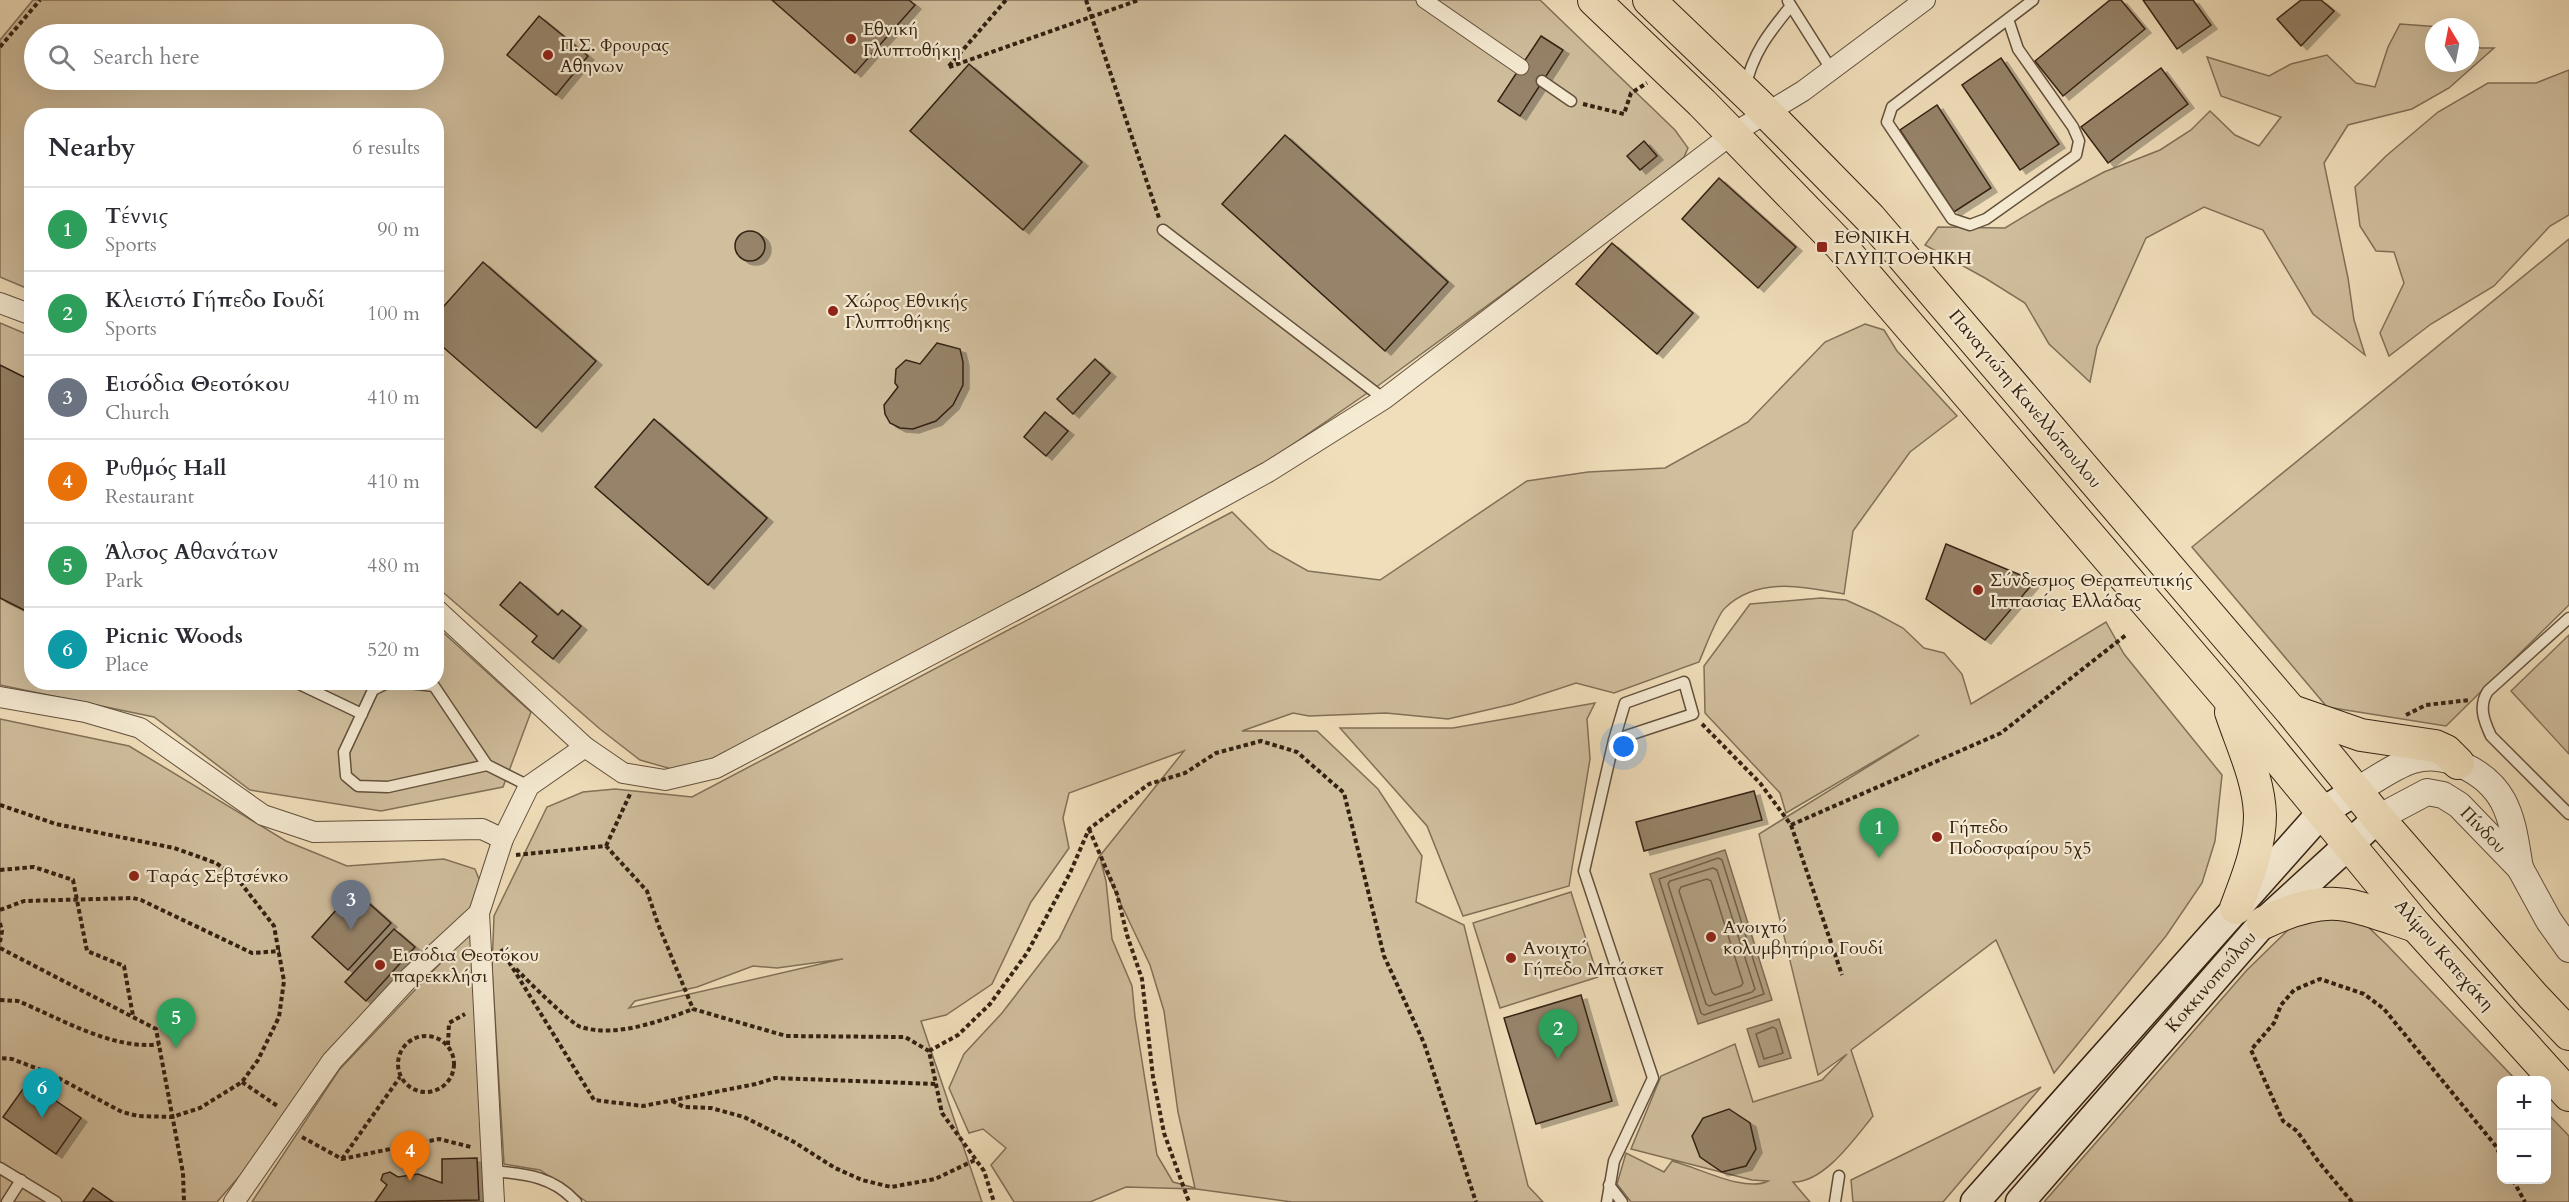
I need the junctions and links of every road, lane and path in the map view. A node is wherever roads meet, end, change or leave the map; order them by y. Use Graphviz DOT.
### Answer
graph roads {
  1 [pos="40,0"];
  2 [pos="1006,0"];
  3 [pos="1086,0"];
  4 [pos="1139,0"];
  5 [pos="1424,0"];
  6 [pos="1594,0"];
  7 [pos="1924,0"];
  8 [pos="2033,0"];
  9 [pos="1656,1"];
  10 [pos="1789,3"];
  11 [pos="1092,16"];
  12 [pos="2008,19"];
  13 [pos="0,47"];
  14 [pos="1521,67"];
  15 [pos="1831,69"];
  16 [pos="1653,80"];
  17 [pos="1542,81"];
  18 [pos="1744,91"];
  19 [pos="1571,101"];
  20 [pos="1766,112"];
  21 [pos="1732,134"];
  22 [pos="1164,230"];
  23 [pos="0,303"];
  24 [pos="24,312"];
  25 [pos="1384,399"];
  26 [pos="444,616"];
  27 [pos="2569,618"];
  28 [pos="2126,635"];
  29 [pos="312,690"];
  30 [pos="373,690"];
  31 [pos="437,690"];
  32 [pos="2224,694"];
  33 [pos="0,697"];
  34 [pos="2483,699"];
  35 [pos="2291,711"];
  36 [pos="362,714"];
  37 [pos="1693,714"];
  38 [pos="1614,740"];
  39 [pos="2387,740"];
  40 [pos="585,747"];
  41 [pos="2458,763"];
  42 [pos="487,765"];
  43 [pos="637,775"];
  44 [pos="529,786"];
  45 [pos="2356,790"];
  46 [pos="1,805"];
  47 [pos="2322,812"];
  48 [pos="2569,814"];
  49 [pos="2378,818"];
  50 [pos="1791,825"];
  51 [pos="1089,829"];
  52 [pos="2349,844"];
  53 [pos="606,846"];
  54 [pos="500,848"];
  55 [pos="2520,868"];
  56 [pos="0,870"];
  57 [pos="79,899"];
  58 [pos="0,910"];
  59 [pos="479,913"];
  60 [pos="2249,916"];
  61 [pos="0,923"];
  62 [pos="2416,926"];
  63 [pos="0,942"];
  64 [pos="0,948"];
  65 [pos="2569,949"];
  66 [pos="280,951"];
  67 [pos="1842,975"];
  68 [pos="0,1000"];
  69 [pos="693,1009"];
  70 [pos="484,1012"];
  71 [pos="133,1017"];
  72 [pos="2569,1034"];
  73 [pos="448,1046"];
  74 [pos="159,1047"];
  75 [pos="929,1051"];
  76 [pos="0,1058"];
  77 [pos="400,1077"];
  78 [pos="242,1082"];
  79 [pos="936,1084"];
  80 [pos="2569,1095"];
  81 [pos="671,1101"];
  82 [pos="172,1117"];
  83 [pos="289,1122"];
  84 [pos="2497,1149"];
  85 [pos="342,1159"];
  86 [pos="975,1160"];
  87 [pos="493,1162"];
  88 [pos="0,1168"];
  89 [pos="1839,1176"];
  90 [pos="21,1180"];
  91 [pos="2516,1184"];
  92 [pos="1609,1185"];
  93 [pos="7,1202"];
  94 [pos="56,1202"];
  95 [pos="184,1202"];
  96 [pos="234,1202"];
  97 [pos="494,1202"];
  98 [pos="576,1202"];
  99 [pos="994,1202"];
  100 [pos="1189,1202"];
  101 [pos="1476,1202"];
  102 [pos="1607,1202"];
  103 [pos="1622,1202"];
  104 [pos="1835,1202"];
  105 [pos="1975,1202"];
  106 [pos="2020,1202"];
  107 [pos="2352,1202"];
  108 [pos="2525,1202"];
  1 -- 13 [label="path"];
  2 -- 11 [label="path"];
  3 -- 11 [label="path"];
  4 -- 11 [label="path"];
  5 -- 14 [label="street"];
  6 -- 21 [label="main road"];
  7 -- 15 [label="street"];
  8 -- 12 [label="lane"];
  9 -- 18 [label="main road, Παναγιώτη Κανελλόπουλου"];
  10 -- 15 [label="lane"];
  10 -- 18 [label="lane"];
  11 -- 22 [label="path"];
  12 -- 12 [label="lane"];
  15 -- 20 [label="street"];
  16 -- 19 [label="path"];
  17 -- 19 [label="lane"];
  18 -- 20 [label="main road, Παναγιώτη Κανελλόπουλου"];
  20 -- 21 [label="street"];
  20 -- 35 [label="main road, Παναγιώτη Κανελλόπουλου"];
  21 -- 25 [label="street"];
  21 -- 32 [label="main road"];
  22 -- 25 [label="lane"];
  23 -- 24 [label="street"];
  25 -- 43 [label="street"];
  26 -- 40 [label="street"];
  27 -- 34 [label="lane"];
  28 -- 50 [label="path"];
  29 -- 36 [label="lane"];
  30 -- 36 [label="lane"];
  31 -- 42 [label="lane"];
  32 -- 47 [label="main road"];
  32 -- 60 [label="main road"];
  33 -- 54 [label="street"];
  34 -- 39 [label="path"];
  34 -- 48 [label="lane"];
  35 -- 39 [label="main road"];
  35 -- 45 [label="main road, Παναγιώτη Κανελλόπουλου"];
  36 -- 42 [label="lane"];
  37 -- 38 [label="lane"];
  37 -- 38 [label="lane"];
  37 -- 50 [label="path"];
  38 -- 92 [label="lane"];
  39 -- 41 [label="main road"];
  40 -- 43 [label="street"];
  40 -- 44 [label="street"];
  41 -- 45 [label="street, Πίνδου"];
  41 -- 55 [label="street, Πίνδου"];
  42 -- 44 [label="lane"];
  43 -- 53 [label="path"];
  44 -- 54 [label="street"];
  45 -- 47 [label="main road, Κοκκινοπούλου"];
  45 -- 49 [label="main road, Παναγιώτη Κανελλόπουλου"];
  46 -- 66 [label="path"];
  47 -- 49 [label="main road"];
  47 -- 52 [label="main road, Αλίμου Κατεχάκη"];
  47 -- 60 [label="main road, Κοκκινοπούλου"];
  49 -- 52 [label="main road, Κοκκινοπούλου"];
  49 -- 55 [label="street, Πίνδου"];
  49 -- 72 [label="main road"];
  50 -- 67 [label="path"];
  51 -- 75 [label="path"];
  51 -- 100 [label="path"];
  51 -- 101 [label="path"];
  52 -- 60 [label="main road, Κοκκινοπούλου"];
  52 -- 62 [label="main road, Αλίμου Κατεχάκη"];
  53 -- 54 [label="path"];
  53 -- 69 [label="path"];
  54 -- 59 [label="street"];
  55 -- 65 [label="street, Πίνδου"];
  56 -- 57 [label="path"];
  57 -- 58 [label="path"];
  57 -- 66 [label="path"];
  57 -- 71 [label="path"];
  59 -- 70 [label="street"];
  59 -- 83 [label="street"];
  60 -- 62 [label="main road"];
  60 -- 105 [label="main road, Κοκκινοπούλου"];
  60 -- 106 [label="main road, Κοκκινοπούλου"];
  61 -- 63 [label="path"];
  62 -- 80 [label="main road, Αλίμου Κατεχάκη"];
  64 -- 71 [label="path"];
  66 -- 78 [label="path"];
  68 -- 74 [label="path"];
  69 -- 75 [label="path"];
  69 -- 81 [label="path"];
  70 -- 73 [label="path"];
  70 -- 87 [label="street"];
  71 -- 74 [label="path"];
  73 -- 77 [label="path"];
  73 -- 77 [label="path"];
  74 -- 82 [label="path"];
  75 -- 79 [label="path"];
  76 -- 82 [label="path"];
  77 -- 85 [label="path"];
  78 -- 82 [label="path"];
  78 -- 83 [label="path"];
  79 -- 81 [label="path"];
  79 -- 86 [label="path"];
  81 -- 86 [label="path"];
  82 -- 95 [label="path"];
  83 -- 85 [label="path"];
  83 -- 96 [label="street"];
  84 -- 107 [label="path"];
  85 -- 87 [label="path"];
  86 -- 99 [label="path"];
  87 -- 97 [label="street"];
  87 -- 98 [label="lane"];
  88 -- 90 [label="lane"];
  89 -- 104 [label="lane"];
  90 -- 93 [label="lane"];
  90 -- 94 [label="lane"];
  91 -- 108 [label="path"];
  92 -- 102 [label="lane"];
  92 -- 103 [label="lane"];
}
